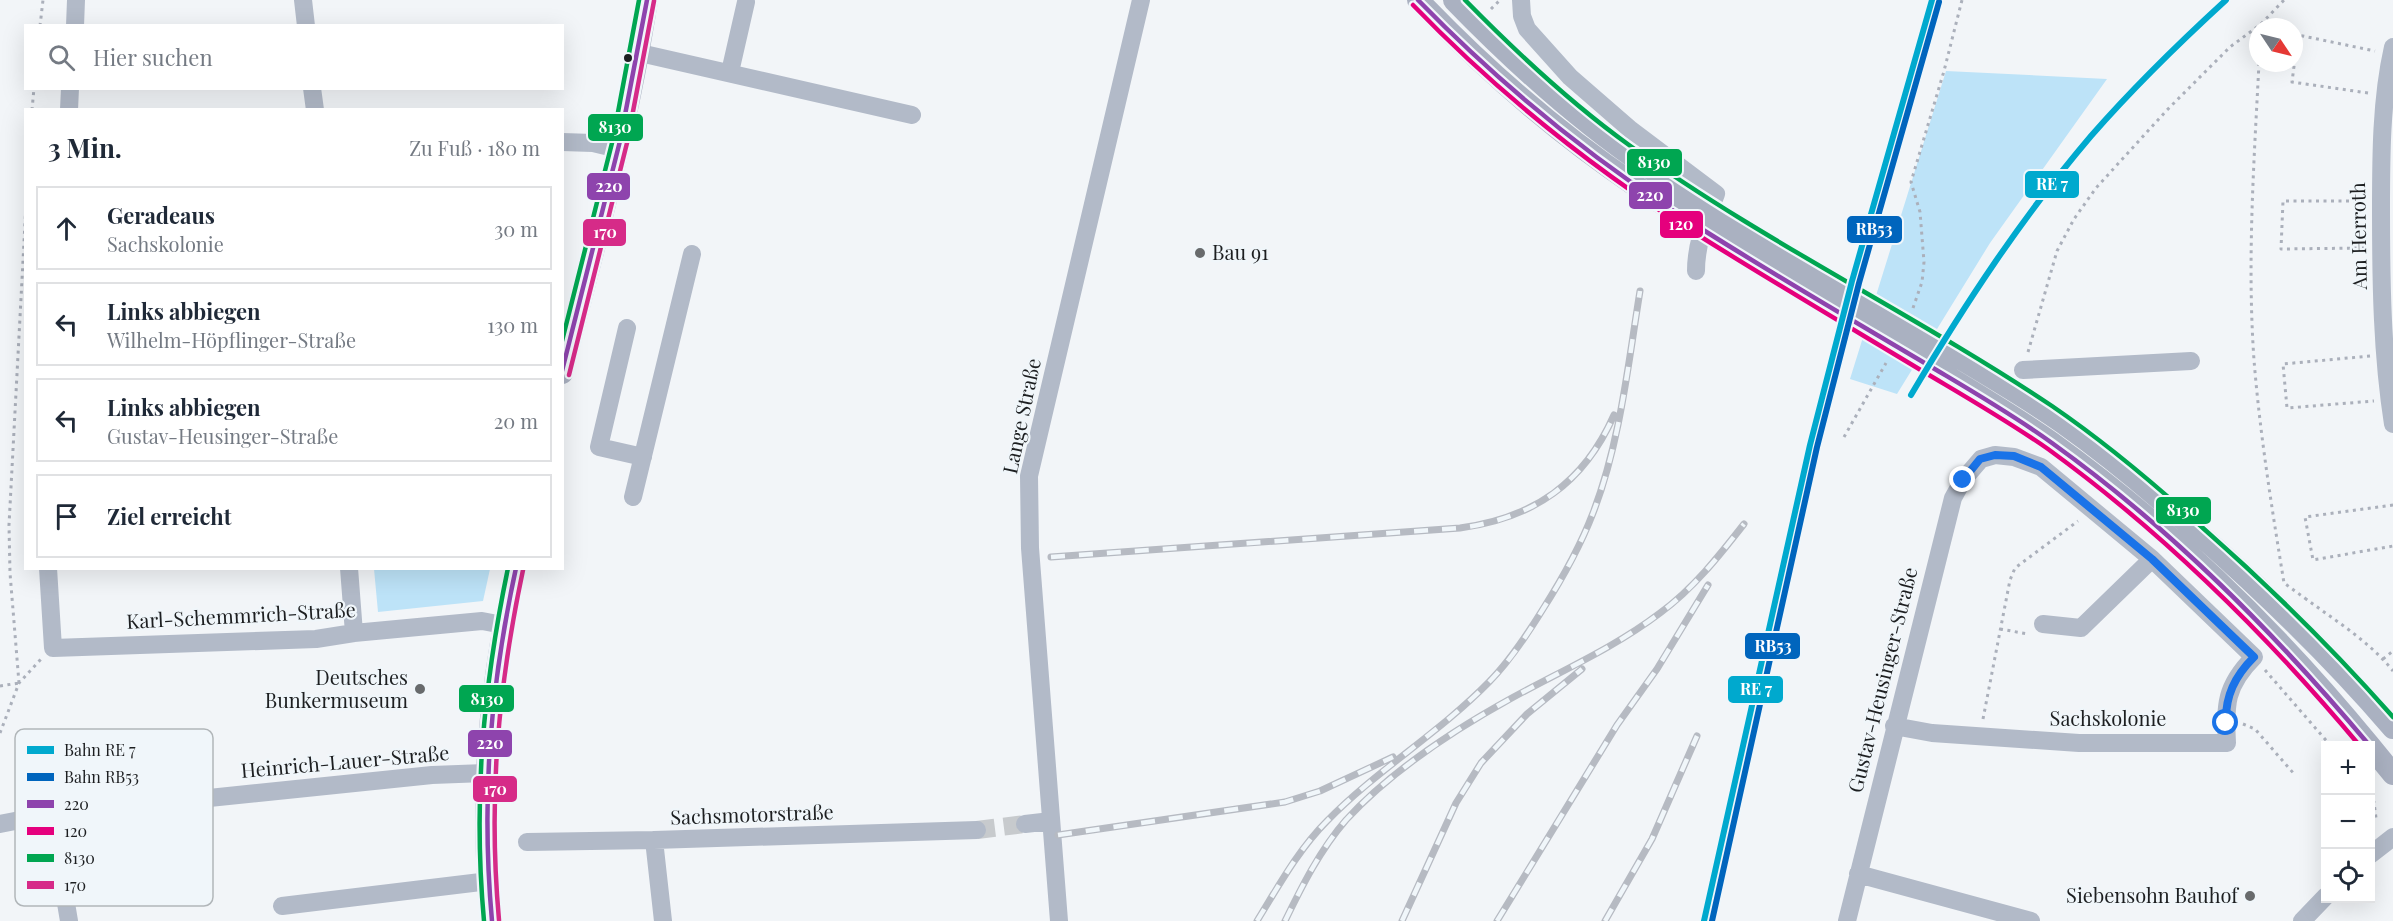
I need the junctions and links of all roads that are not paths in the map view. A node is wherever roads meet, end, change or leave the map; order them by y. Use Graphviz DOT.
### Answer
graph roads {
  1 [pos="76,0"];
  2 [pos="303,0"];
  3 [pos="647,0"];
  4 [pos="1141,0"];
  5 [pos="1418,0"];
  6 [pos="1454,0"];
  7 [pos="1521,0"];
  8 [pos="746,2"];
  9 [pos="75,24"];
  10 [pos="306,24"];
  11 [pos="2392,51"];
  12 [pos="640,52"];
  13 [pos="729,72"];
  14 [pos="70,90"];
  15 [pos="312,90"];
  16 [pos="69,108"];
  17 [pos="315,108"];
  18 [pos="912,115"];
  19 [pos="564,142"];
  20 [pos="618,149"];
  21 [pos="692,254"];
  22 [pos="1696,271"];
  23 [pos="627,328"];
  24 [pos="2191,362"];
  25 [pos="564,365"];
  26 [pos="2023,370"];
  27 [pos="2393,424"];
  28 [pos="643,457"];
  29 [pos="633,497"];
  30 [pos="2152,559"];
  31 [pos="48,570"];
  32 [pos="349,570"];
  33 [pos="516,570"];
  34 [pos="2043,624"];
  35 [pos="503,625"];
  36 [pos="354,633"];
  37 [pos="1894,726"];
  38 [pos="2393,728"];
  39 [pos="2366,741"];
  40 [pos="2375,752"];
  41 [pos="485,773"];
  42 [pos="2393,774"];
  43 [pos="213,798"];
  44 [pos="15,821"];
  45 [pos="1051,821"];
  46 [pos="0,824"];
  47 [pos="1025,824"];
  48 [pos="977,830"];
  49 [pos="2393,837"];
  50 [pos="654,840"];
  51 [pos="527,842"];
  52 [pos="2375,851"];
  53 [pos="1858,874"];
  54 [pos="489,881"];
  55 [pos="2321,900"];
  56 [pos="66,906"];
  57 [pos="282,906"];
  58 [pos="69,921"];
  59 [pos="492,921"];
  60 [pos="663,921"];
  61 [pos="1059,921"];
  62 [pos="1847,921"];
  63 [pos="2031,921"];
  64 [pos="2302,921"];
  1 -- 9 [label="street"];
  2 -- 10 [label="street"];
  3 -- 12 [label="main road"];
  4 -- 45 [label="street, Lange Straße"];
  5 -- 39 [label="main road"];
  6 -- 38 [label="main road"];
  7 -- 22 [label="street"];
  8 -- 13 [label="street"];
  11 -- 27 [label="street, Am Herroth"];
  12 -- 13 [label="street"];
  12 -- 20 [label="main road"];
  13 -- 18 [label="street"];
  14 -- 16 [label="street"];
  15 -- 17 [label="street"];
  19 -- 20 [label="street"];
  20 -- 25 [label="main road"];
  21 -- 28 [label="street"];
  23 -- 28 [label="street"];
  24 -- 26 [label="street"];
  28 -- 29 [label="street"];
  30 -- 34 [label="street"];
  30 -- 37 [label="street, Gustav-Heusinger-Straße"];
  30 -- 37 [label="street, Sachskolonie"];
  31 -- 36 [label="street, Karl-Schemmrich-Straße"];
  32 -- 36 [label="street"];
  33 -- 35 [label="main road"];
  35 -- 36 [label="street, Karl-Schemmrich-Straße"];
  35 -- 41 [label="main road"];
  37 -- 53 [label="street, Gustav-Heusinger-Straße"];
  40 -- 42 [label="main road"];
  41 -- 43 [label="street, Heinrich-Lauer-Straße"];
  41 -- 54 [label="main road"];
  44 -- 46 [label="street"];
  45 -- 47 [label="street"];
  45 -- 61 [label="street, Lange Straße"];
  48 -- 50 [label="street, Sachsmotorstraße"];
  49 -- 52 [label="street"];
  50 -- 51 [label="street, Sachsmotorstraße"];
  50 -- 60 [label="street"];
  53 -- 62 [label="street, Gustav-Heusinger-Straße"];
  53 -- 63 [label="street"];
  54 -- 57 [label="street"];
  54 -- 59 [label="main road"];
  55 -- 64 [label="street"];
  56 -- 58 [label="street"];
}
